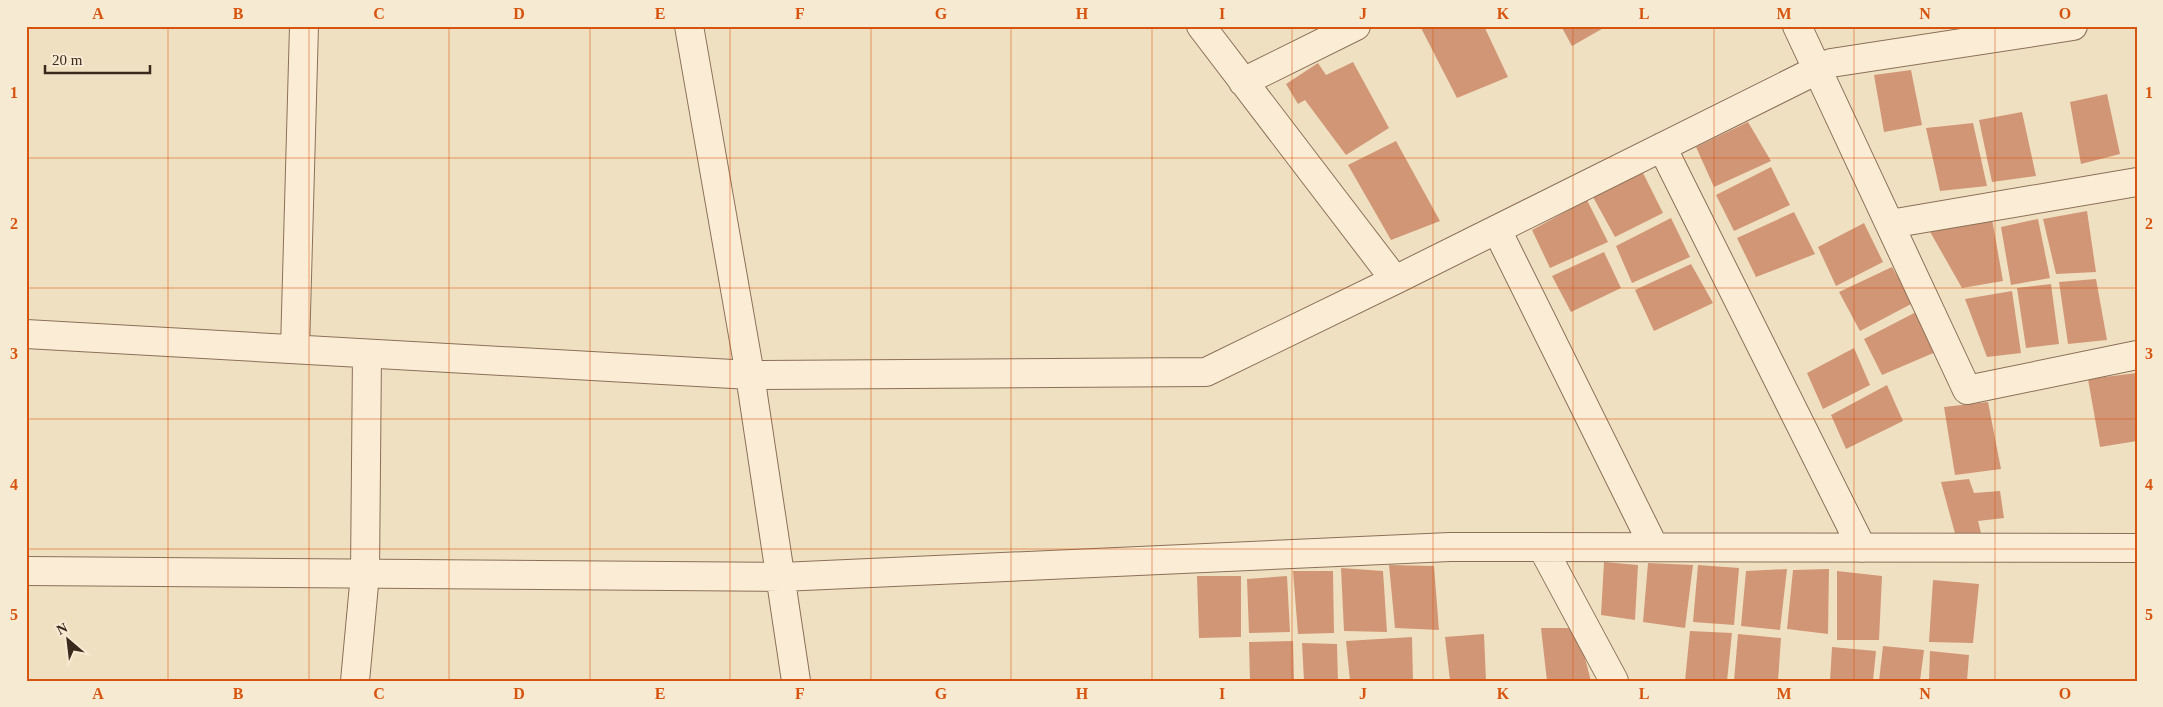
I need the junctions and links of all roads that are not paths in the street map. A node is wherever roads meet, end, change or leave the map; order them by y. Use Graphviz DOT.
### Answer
graph roads {
  1 [pos="304,26"];
  2 [pos="689,26"];
  3 [pos="1201,26"];
  4 [pos="1356,26"];
  5 [pos="1797,26"];
  6 [pos="2073,26"];
  7 [pos="1817,69"];
  8 [pos="1243,82"];
  9 [pos="1662,147"];
  10 [pos="2137,182"];
  11 [pos="1890,224"];
  12 [pos="1497,230"];
  13 [pos="1395,280"];
  14 [pos="26,334"];
  15 [pos="295,349"];
  16 [pos="368,354"];
  17 [pos="2137,355"];
  18 [pos="750,375"];
  19 [pos="1542,547"];
  20 [pos="1654,547"];
  21 [pos="1862,548"];
  22 [pos="2137,548"];
  23 [pos="26,571"];
  24 [pos="365,574"];
  25 [pos="781,577"];
  26 [pos="355,681"];
  27 [pos="796,681"];
  28 [pos="1614,681"];
  1 -- 15 [label="street"];
  2 -- 18 [label="street"];
  3 -- 8 [label="street"];
  4 -- 8 [label="street"];
  5 -- 7 [label="street"];
  6 -- 7 [label="street"];
  7 -- 9 [label="street"];
  7 -- 11 [label="street"];
  8 -- 13 [label="street"];
  9 -- 12 [label="street"];
  9 -- 21 [label="street"];
  10 -- 11 [label="street"];
  11 -- 17 [label="street"];
  12 -- 13 [label="street"];
  12 -- 20 [label="street"];
  13 -- 18 [label="street"];
  14 -- 15 [label="street"];
  15 -- 16 [label="street"];
  16 -- 18 [label="street"];
  16 -- 24 [label="street"];
  18 -- 25 [label="street"];
  19 -- 20 [label="street"];
  19 -- 25 [label="street"];
  19 -- 28 [label="street"];
  20 -- 21 [label="street"];
  21 -- 22 [label="street"];
  23 -- 24 [label="street"];
  24 -- 25 [label="street"];
  24 -- 26 [label="street"];
  25 -- 27 [label="street"];
}
